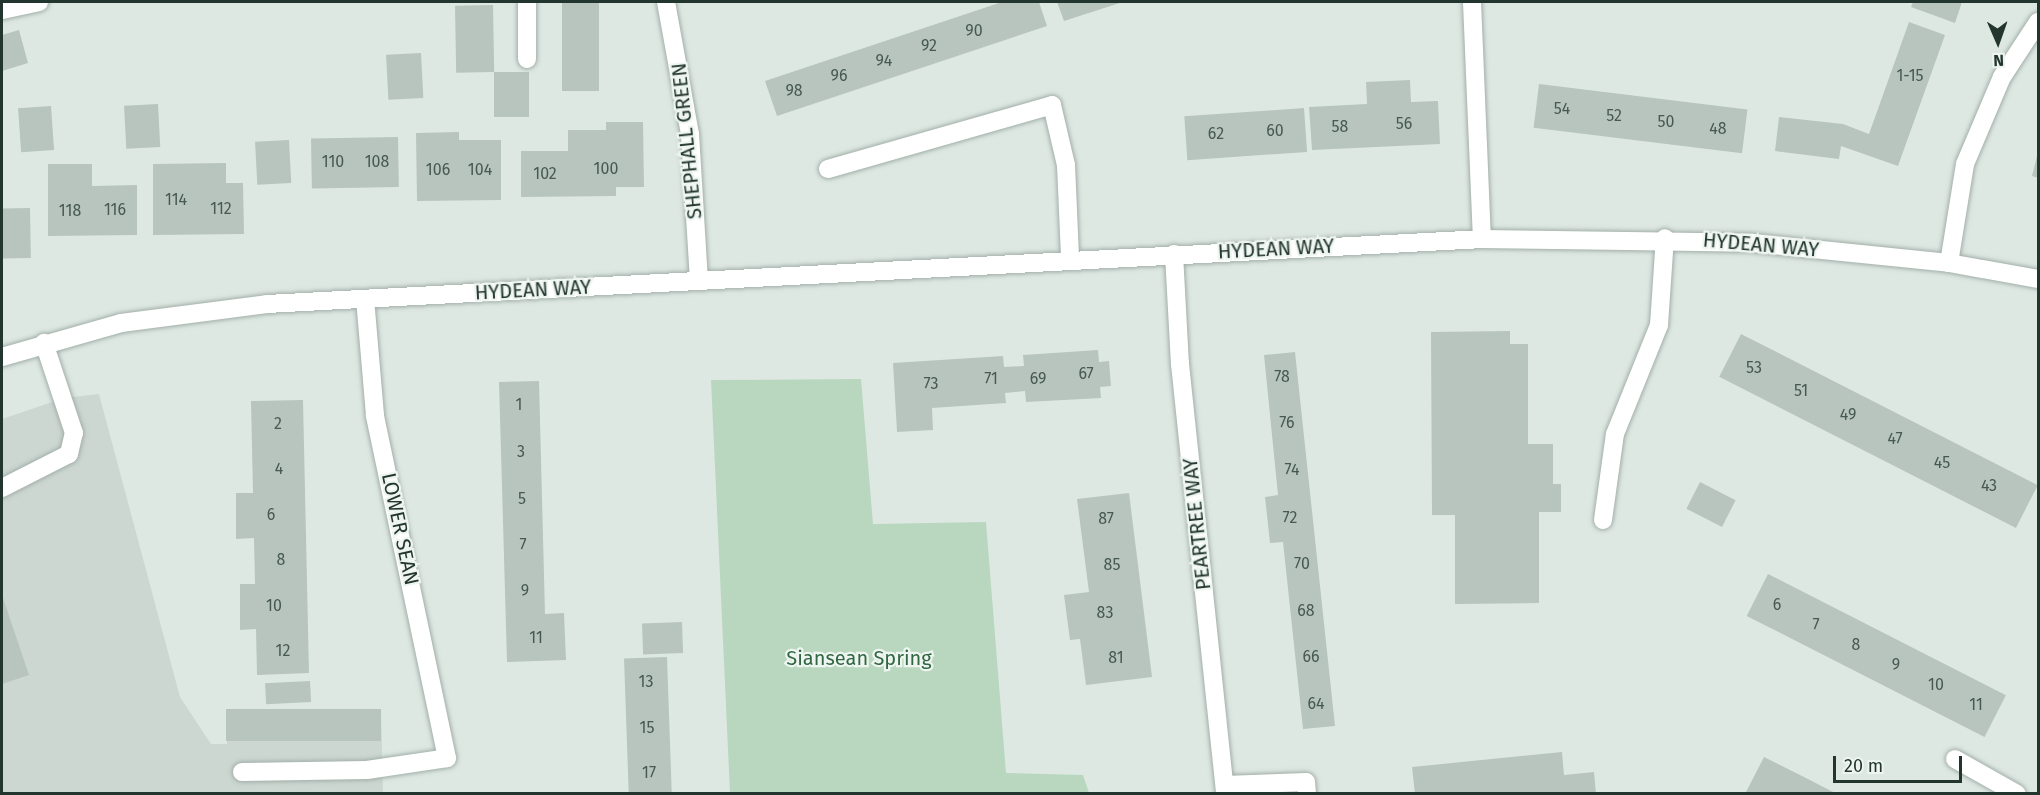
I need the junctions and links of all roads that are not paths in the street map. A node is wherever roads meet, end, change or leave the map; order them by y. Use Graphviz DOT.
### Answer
graph roads {
  1 [pos="39,2"];
  2 [pos="527,2"];
  3 [pos="666,2"];
  4 [pos="1473,2"];
  5 [pos="2,10"];
  6 [pos="2038,22"];
  7 [pos="527,59"];
  8 [pos="828,169"];
  9 [pos="1665,238"];
  10 [pos="1482,239"];
  11 [pos="1174,254"];
  12 [pos="1070,258"];
  13 [pos="1949,263"];
  14 [pos="2038,279"];
  15 [pos="699,281"];
  16 [pos="365,299"];
  17 [pos="44,343"];
  18 [pos="2,357"];
  19 [pos="2,488"];
  20 [pos="1603,520"];
  21 [pos="1954,759"];
  22 [pos="242,772"];
  23 [pos="1225,789"];
  24 [pos="1307,794"];
  25 [pos="2017,794"];
  1 -- 5 [label="street"];
  2 -- 7 [label="street"];
  3 -- 15 [label="street, SHEPHALL GREEN"];
  4 -- 10 [label="street"];
  6 -- 13 [label="street"];
  8 -- 12 [label="street"];
  9 -- 10 [label="street, HYDEAN WAY"];
  9 -- 13 [label="street, HYDEAN WAY"];
  9 -- 20 [label="street"];
  10 -- 11 [label="street, HYDEAN WAY"];
  11 -- 12 [label="street, HYDEAN WAY"];
  11 -- 23 [label="street, PEARTREE WAY"];
  12 -- 15 [label="street, HYDEAN WAY"];
  13 -- 14 [label="street, HYDEAN WAY"];
  15 -- 16 [label="street, HYDEAN WAY"];
  16 -- 17 [label="street, HYDEAN WAY"];
  16 -- 22 [label="street, LOWER SEAN"];
  17 -- 18 [label="street, HYDEAN WAY"];
  17 -- 19 [label="street"];
  21 -- 25 [label="street"];
  23 -- 24 [label="street"];
}
